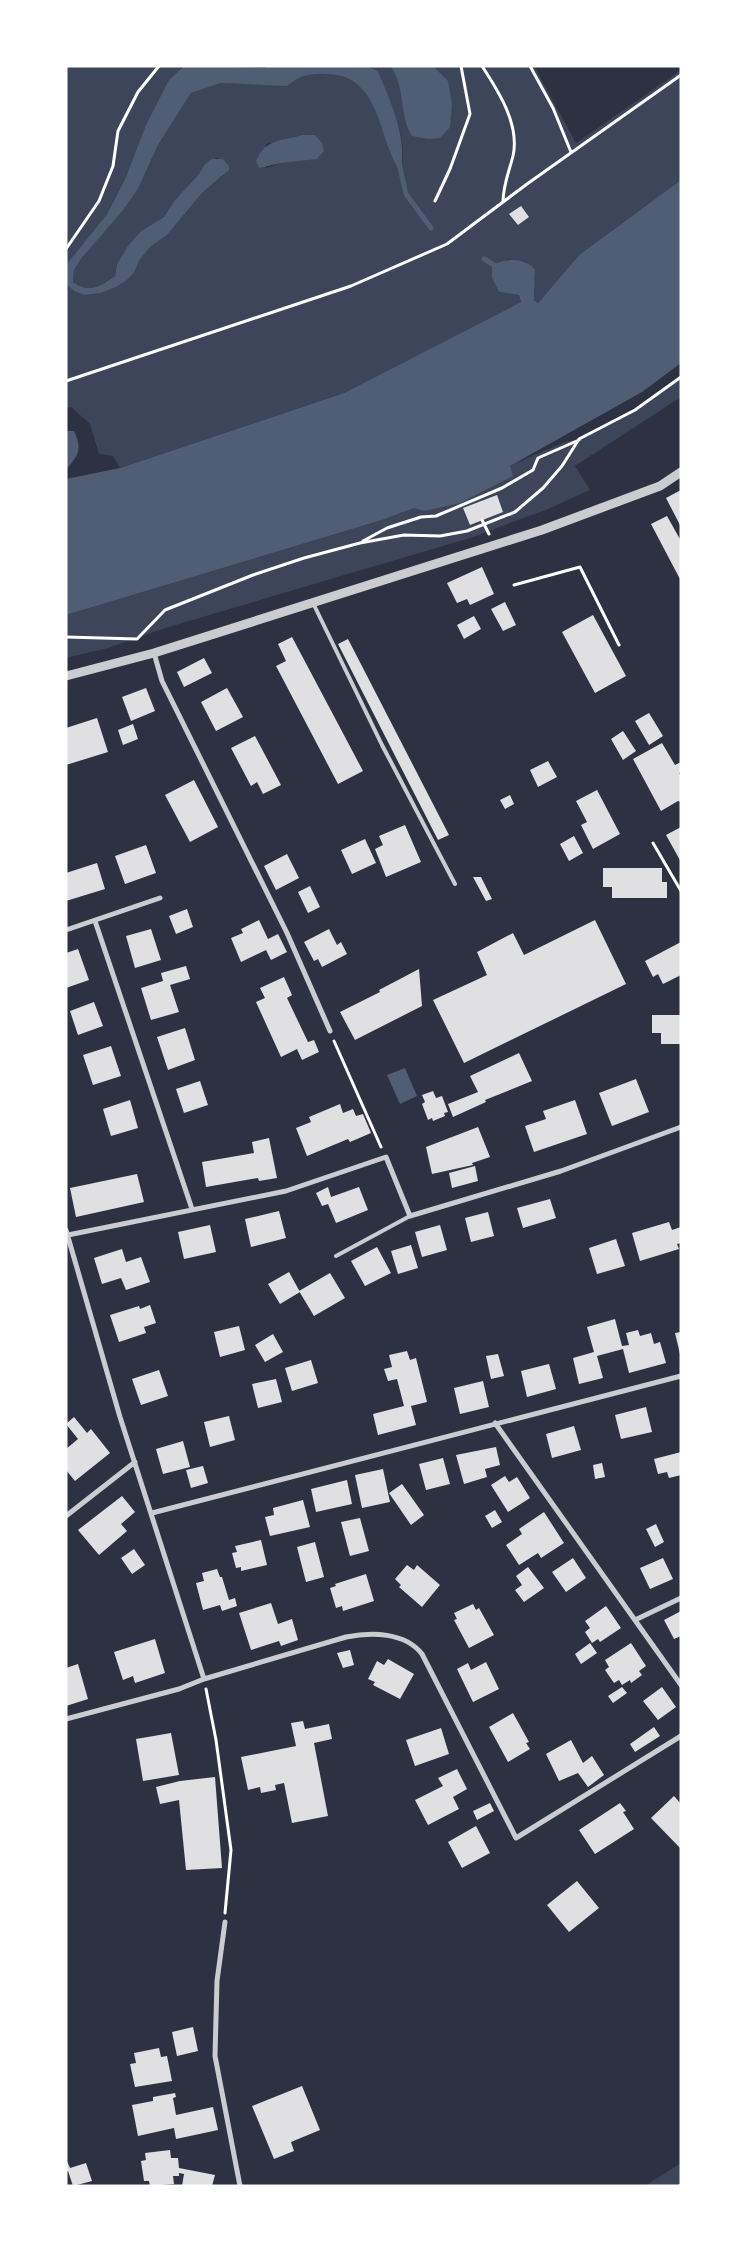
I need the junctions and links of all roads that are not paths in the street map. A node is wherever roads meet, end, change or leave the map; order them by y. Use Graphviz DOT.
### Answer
graph roads {
  1 [pos="681,472"];
  2 [pos="313,603"];
  3 [pos="154,653"];
  4 [pos="66,676"];
  5 [pos="454,884"];
  6 [pos="160,898"];
  7 [pos="95,921"];
  8 [pos="66,930"];
  9 [pos="330,1031"];
  10 [pos="681,1127"];
  11 [pos="192,1209"];
  12 [pos="410,1216"];
  13 [pos="67,1233"];
  14 [pos="336,1256"];
  15 [pos="681,1376"];
  16 [pos="495,1424"];
  17 [pos="135,1462"];
  18 [pos="152,1513"];
  19 [pos="66,1516"];
  20 [pos="681,1598"];
  21 [pos="636,1620"];
  22 [pos="204,1679"];
  23 [pos="681,1685"];
  24 [pos="66,1719"];
  25 [pos="681,1736"];
  26 [pos="224,1922"];
  27 [pos="240,2186"];
  1 -- 2 [label="street"];
  2 -- 3 [label="street"];
  2 -- 5 [label="lane"];
  3 -- 4 [label="street"];
  3 -- 9 [label="street"];
  6 -- 7 [label="street"];
  7 -- 8 [label="street"];
  7 -- 11 [label="street"];
  10 -- 12 [label="street"];
  11 -- 12 [label="street"];
  11 -- 13 [label="street"];
  12 -- 14 [label="lane"];
  13 -- 17 [label="street"];
  15 -- 16 [label="street"];
  16 -- 18 [label="street"];
  16 -- 21 [label="street"];
  17 -- 18 [label="street"];
  17 -- 19 [label="street"];
  18 -- 22 [label="street"];
  20 -- 21 [label="street"];
  21 -- 23 [label="street"];
  22 -- 24 [label="street"];
  22 -- 25 [label="street"];
  26 -- 27 [label="street"];
}
